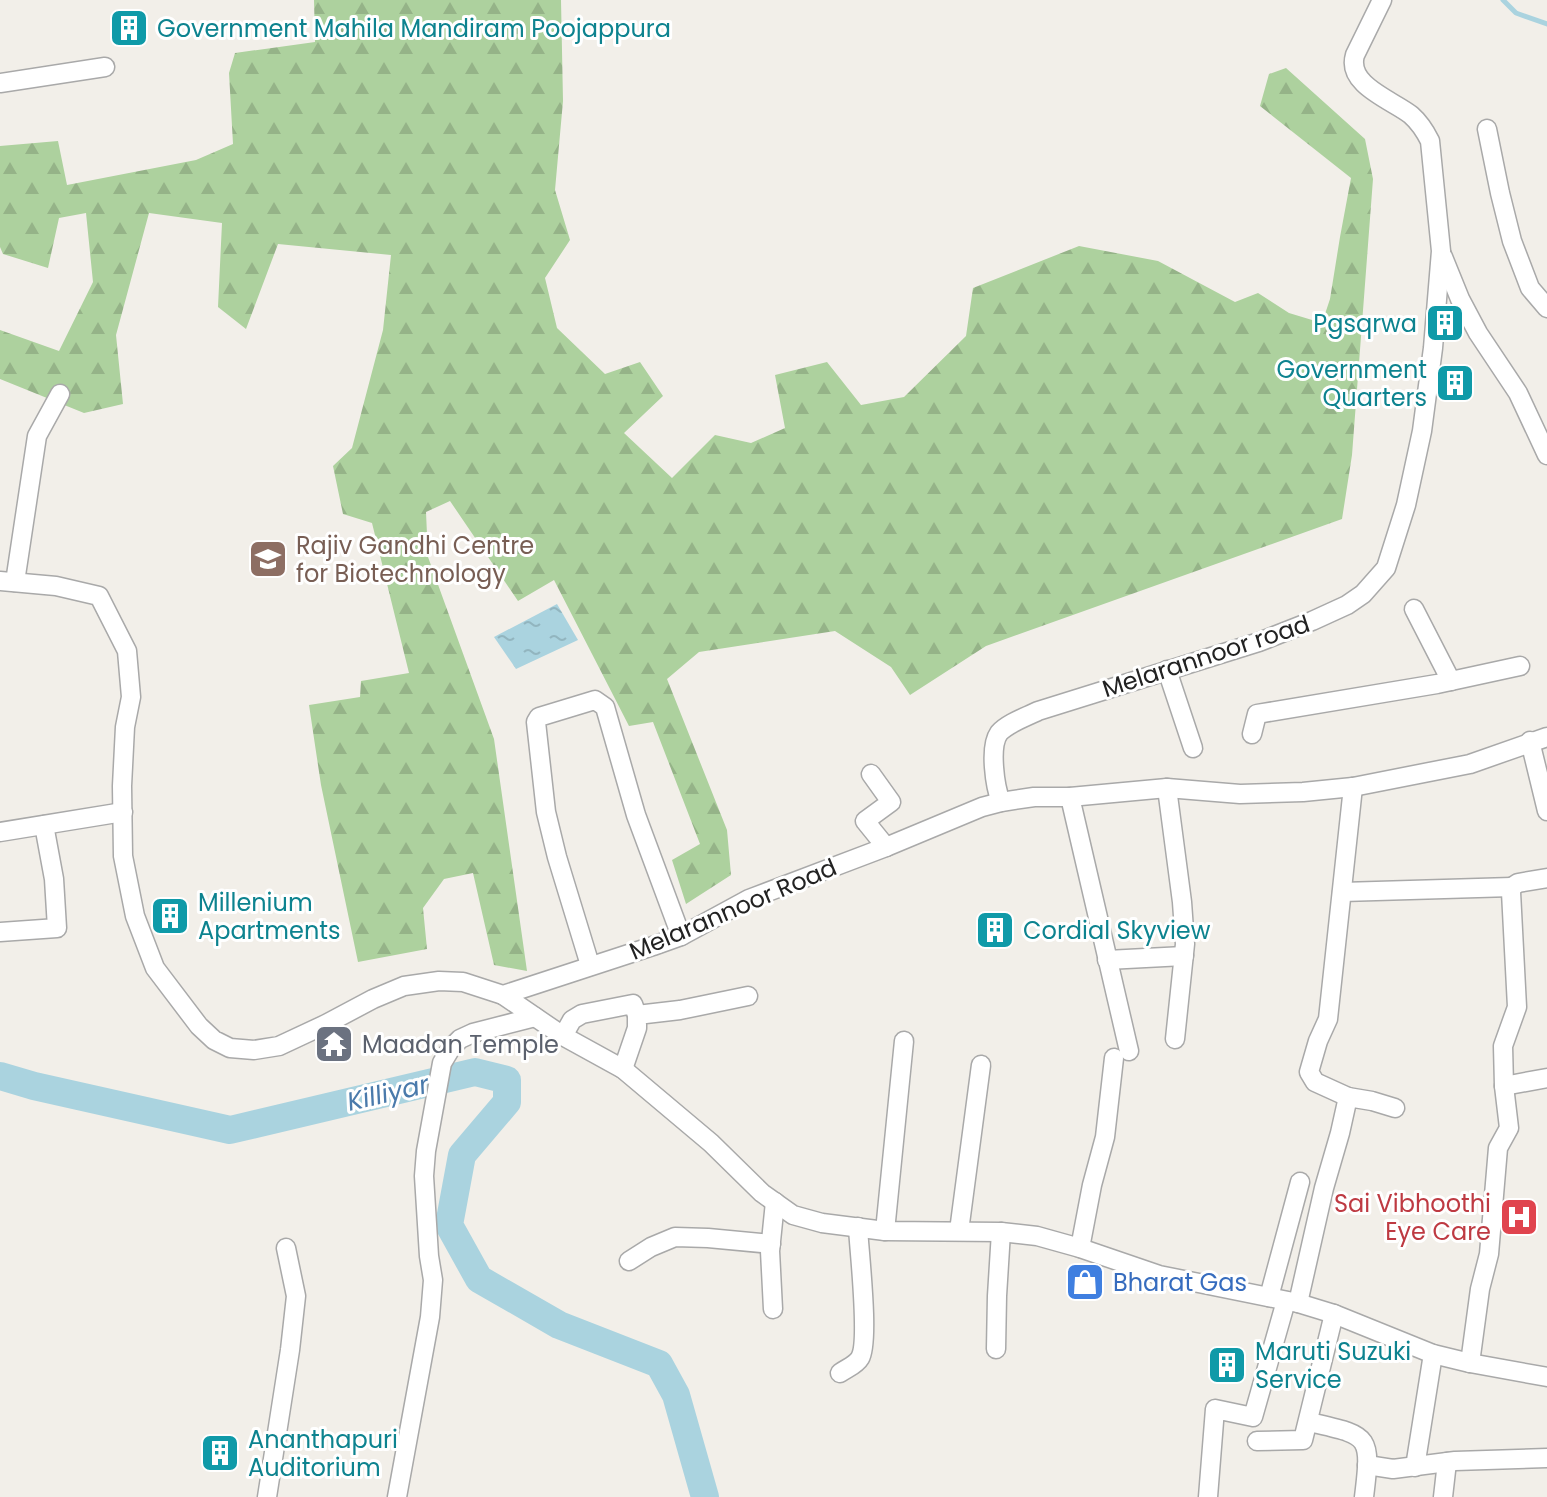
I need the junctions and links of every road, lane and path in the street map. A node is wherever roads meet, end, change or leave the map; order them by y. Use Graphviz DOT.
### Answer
graph roads {
  1 [pos="1382,0"];
  2 [pos="105,67"];
  3 [pos="0,83"];
  4 [pos="1487,129"];
  5 [pos="1441,251"];
  6 [pos="1547,308"];
  7 [pos="60,394"];
  8 [pos="1542,427"];
  9 [pos="1547,455"];
  10 [pos="8,582"];
  11 [pos="1414,609"];
  12 [pos="1520,666"];
  13 [pos="1167,670"];
  14 [pos="1451,681"];
  15 [pos="1252,734"];
  16 [pos="1538,739"];
  17 [pos="1193,748"];
  18 [pos="871,774"];
  19 [pos="1353,787"];
  20 [pos="1167,788"];
  21 [pos="1070,797"];
  22 [pos="1001,802"];
  23 [pos="1547,811"];
  24 [pos="123,812"];
  25 [pos="44,825"];
  26 [pos="0,832"];
  27 [pos="886,847"];
  28 [pos="1547,878"];
  29 [pos="1512,887"];
  30 [pos="1342,892"];
  31 [pos="0,932"];
  32 [pos="681,936"];
  33 [pos="1184,956"];
  34 [pos="1107,960"];
  35 [pos="590,965"];
  36 [pos="503,995"];
  37 [pos="748,996"];
  38 [pos="637,1015"];
  39 [pos="535,1017"];
  40 [pos="563,1036"];
  41 [pos="1175,1039"];
  42 [pos="904,1041"];
  43 [pos="981,1065"];
  44 [pos="623,1069"];
  45 [pos="1547,1078"];
  46 [pos="1504,1086"];
  47 [pos="1348,1097"];
  48 [pos="1395,1108"];
  49 [pos="1300,1182"];
  50 [pos="775,1202"];
  51 [pos="858,1227"];
  52 [pos="885,1231"];
  53 [pos="959,1231"];
  54 [pos="1001,1232"];
  55 [pos="771,1244"];
  56 [pos="286,1248"];
  57 [pos="1080,1248"];
  58 [pos="629,1261"];
  59 [pos="1284,1301"];
  60 [pos="773,1309"];
  61 [pos="1334,1314"];
  62 [pos="996,1349"];
  63 [pos="1433,1354"];
  64 [pos="1470,1363"];
  65 [pos="840,1373"];
  66 [pos="1547,1377"];
  67 [pos="1309,1422"];
  68 [pos="1257,1441"];
  69 [pos="1547,1458"];
  70 [pos="1447,1462"];
  71 [pos="1367,1465"];
  72 [pos="1415,1467"];
  73 [pos="267,1497"];
  74 [pos="397,1497"];
  75 [pos="1208,1497"];
  76 [pos="1364,1497"];
  77 [pos="1443,1497"];
  1 -- 5 [label="street, Melarannoor road"];
  2 -- 3 [label="street"];
  4 -- 6 [label="street"];
  5 -- 8 [label="street"];
  5 -- 13 [label="street, Melarannoor road"];
  7 -- 10 [label="street"];
  8 -- 9 [label="street"];
  10 -- 24 [label="street"];
  11 -- 14 [label="street"];
  12 -- 14 [label="street"];
  13 -- 17 [label="street"];
  13 -- 22 [label="street, Melarannoor road"];
  14 -- 15 [label="street"];
  16 -- 19 [label="street, Melarannoor Road"];
  16 -- 23 [label="street"];
  18 -- 27 [label="street"];
  19 -- 20 [label="street, Melarannoor Road"];
  19 -- 30 [label="street"];
  20 -- 21 [label="street, Melarannoor Road"];
  20 -- 33 [label="street"];
  21 -- 22 [label="street, Melarannoor Road"];
  21 -- 34 [label="street"];
  22 -- 27 [label="street, Melarannoor Road"];
  24 -- 25 [label="street"];
  24 -- 36 [label="street"];
  25 -- 26 [label="street"];
  25 -- 31 [label="street"];
  27 -- 32 [label="street, Melarannoor Road"];
  28 -- 29 [label="street"];
  29 -- 30 [label="street"];
  29 -- 46 [label="street"];
  30 -- 47 [label="street"];
  32 -- 35 [label="street, Melarannoor Road"];
  32 -- 35 [label="street"];
  33 -- 34 [label="street"];
  33 -- 41 [label="street"];
  34 -- 57 [label="street"];
  35 -- 36 [label="street, Melarannoor Road"];
  36 -- 39 [label="street"];
  37 -- 38 [label="street"];
  38 -- 40 [label="street"];
  38 -- 44 [label="street"];
  39 -- 40 [label="street"];
  39 -- 74 [label="street"];
  40 -- 44 [label="street"];
  42 -- 52 [label="street"];
  43 -- 53 [label="street"];
  44 -- 50 [label="street"];
  45 -- 46 [label="street"];
  46 -- 64 [label="street"];
  47 -- 48 [label="street"];
  47 -- 59 [label="street"];
  49 -- 59 [label="street"];
  50 -- 51 [label="street"];
  50 -- 55 [label="street"];
  51 -- 52 [label="street"];
  51 -- 65 [label="street"];
  52 -- 53 [label="street"];
  53 -- 54 [label="street"];
  54 -- 57 [label="street"];
  54 -- 62 [label="street"];
  55 -- 58 [label="street"];
  55 -- 60 [label="street"];
  56 -- 73 [label="street"];
  57 -- 59 [label="street"];
  59 -- 61 [label="street"];
  59 -- 75 [label="street"];
  61 -- 63 [label="street"];
  61 -- 67 [label="street"];
  63 -- 64 [label="street"];
  63 -- 72 [label="street"];
  64 -- 66 [label="street"];
  67 -- 68 [label="street"];
  67 -- 71 [label="street"];
  69 -- 70 [label="street"];
  70 -- 72 [label="street"];
  70 -- 77 [label="street"];
  71 -- 72 [label="street"];
  71 -- 76 [label="street"];
}
